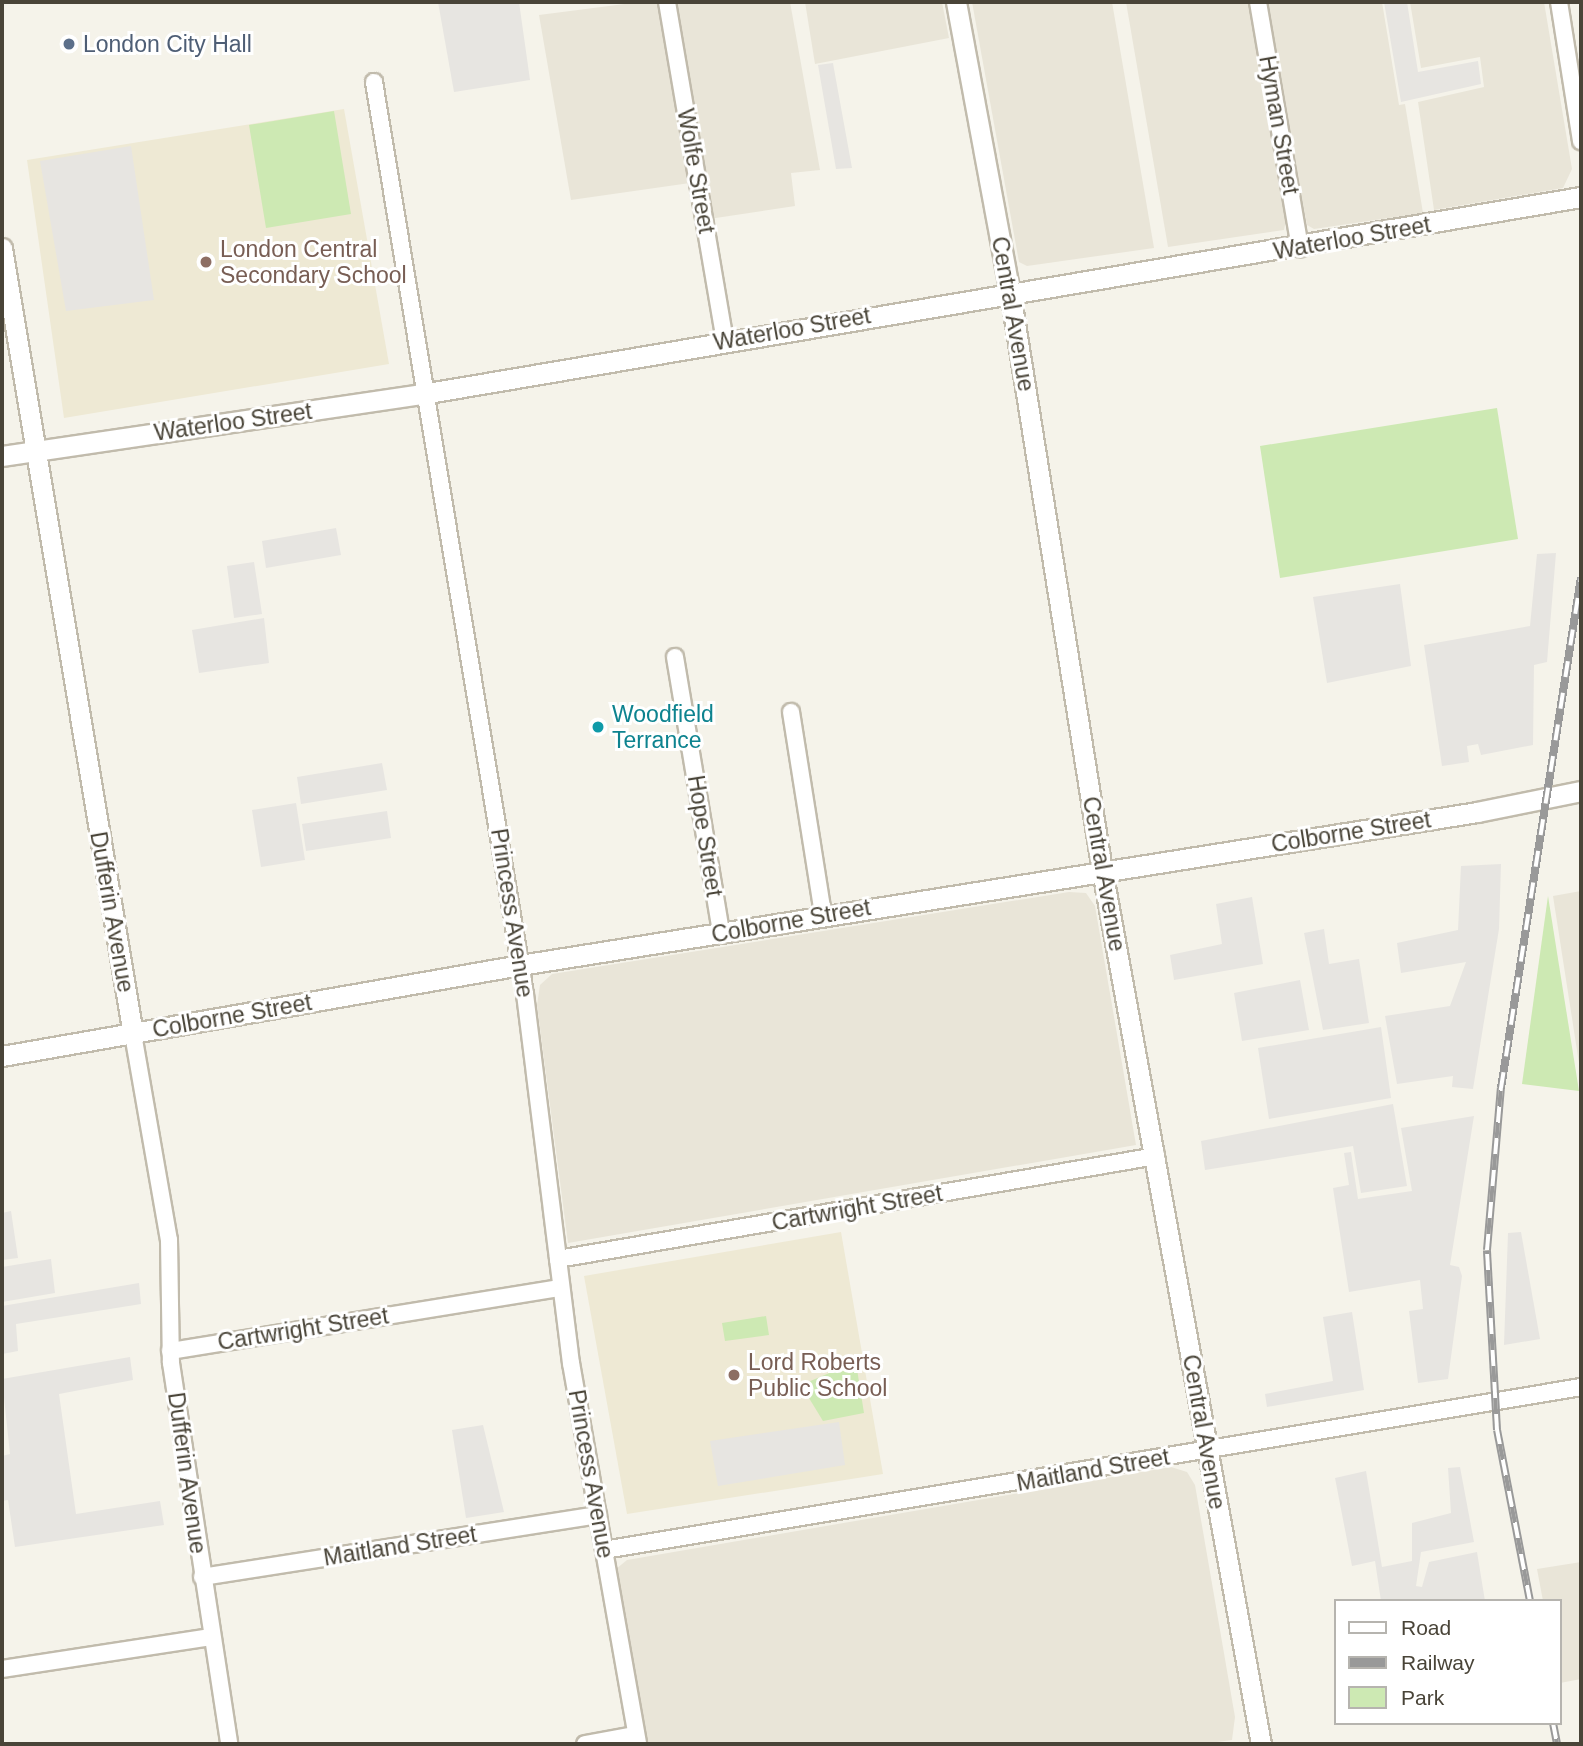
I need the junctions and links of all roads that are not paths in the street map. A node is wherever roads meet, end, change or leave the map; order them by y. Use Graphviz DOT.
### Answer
graph roads {
  1 [pos="667,2"];
  2 [pos="956,2"];
  3 [pos="1258,2"];
  4 [pos="1559,2"];
  5 [pos="374,82"];
  6 [pos="1581,141"];
  7 [pos="1581,197"];
  8 [pos="2,248"];
  9 [pos="1300,248"];
  10 [pos="1010,292"];
  11 [pos="725,340"];
  12 [pos="428,393"];
  13 [pos="34,451"];
  14 [pos="2,456"];
  15 [pos="675,657"];
  16 [pos="791,712"];
  17 [pos="1581,791"];
  18 [pos="1102,870"];
  19 [pos="822,915"];
  20 [pos="721,933"];
  21 [pos="520,964"];
  22 [pos="134,1034"];
  23 [pos="2,1056"];
  24 [pos="1156,1156"];
  25 [pos="558,1259"];
  26 [pos="561,1288"];
  27 [pos="170,1351"];
  28 [pos="1581,1387"];
  29 [pos="1208,1450"];
  30 [pos="598,1514"];
  31 [pos="604,1550"];
  32 [pos="202,1577"];
  33 [pos="210,1637"];
  34 [pos="2,1669"];
  35 [pos="637,1740"];
  36 [pos="229,1744"];
  37 [pos="584,1744"];
  38 [pos="1256,1744"];
  1 -- 11 [label="street, Wolfe Street"];
  2 -- 10 [label="street, Central Avenue"];
  3 -- 9 [label="street, Hyman Street"];
  4 -- 6 [label="street"];
  5 -- 12 [label="street, Princess Avenue"];
  7 -- 9 [label="street, Waterloo Street"];
  8 -- 13 [label="street, Dufferin Avenue"];
  9 -- 10 [label="street, Waterloo Street"];
  10 -- 11 [label="street, Waterloo Street"];
  10 -- 18 [label="street, Central Avenue"];
  11 -- 12 [label="street, Waterloo Street"];
  12 -- 13 [label="street, Waterloo Street"];
  12 -- 21 [label="street, Princess Avenue"];
  13 -- 14 [label="street, Waterloo Street"];
  13 -- 22 [label="street, Dufferin Avenue"];
  15 -- 20 [label="street, Hope Street"];
  16 -- 19 [label="street"];
  17 -- 18 [label="street, Colborne Street"];
  18 -- 19 [label="street, Colborne Street"];
  18 -- 24 [label="street, Central Avenue"];
  19 -- 20 [label="street, Colborne Street"];
  20 -- 21 [label="street, Colborne Street"];
  21 -- 22 [label="street, Colborne Street"];
  21 -- 25 [label="street, Princess Avenue"];
  22 -- 23 [label="street, Colborne Street"];
  22 -- 27 [label="street, Dufferin Avenue"];
  24 -- 25 [label="street, Cartwright Street"];
  24 -- 29 [label="street, Central Avenue"];
  25 -- 26 [label="street, Princess Avenue"];
  26 -- 27 [label="street, Cartwright Street"];
  26 -- 30 [label="street, Princess Avenue"];
  27 -- 32 [label="street, Dufferin Avenue"];
  28 -- 29 [label="street, Maitland Street"];
  29 -- 31 [label="street, Maitland Street"];
  29 -- 38 [label="street, Central Avenue"];
  30 -- 31 [label="street, Princess Avenue"];
  30 -- 32 [label="street, Maitland Street"];
  31 -- 35 [label="street, Princess Avenue"];
  32 -- 33 [label="street, Dufferin Avenue"];
  33 -- 34 [label="street"];
  33 -- 36 [label="street, Dufferin Avenue"];
  35 -- 37 [label="street"];
}
